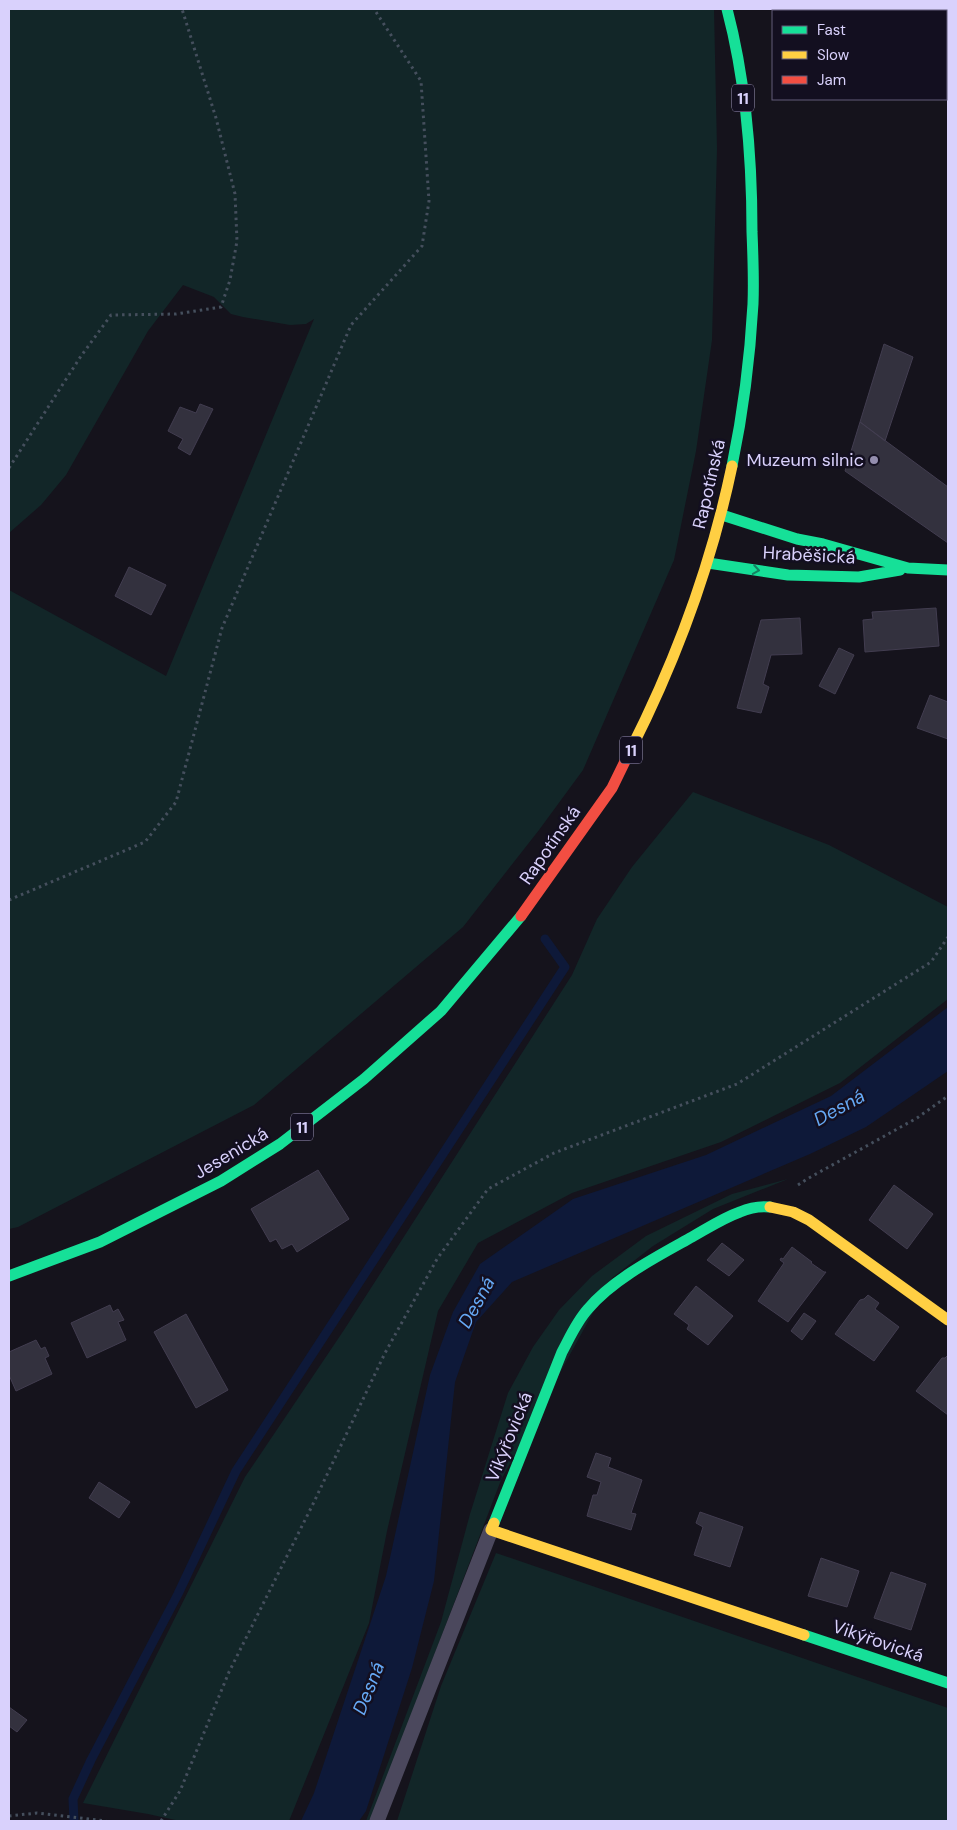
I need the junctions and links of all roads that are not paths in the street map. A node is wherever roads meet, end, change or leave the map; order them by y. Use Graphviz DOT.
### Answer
graph roads {
  1 [pos="727,9"];
  2 [pos="722,515"];
  3 [pos="708,563"];
  4 [pos="908,568"];
  5 [pos="948,570"];
  6 [pos="519,919"];
  7 [pos="9,1276"];
  8 [pos="948,1320"];
  9 [pos="491,1530"];
  10 [pos="948,1683"];
  11 [pos="377,1821"];
  1 -- 2 [label="street, Rapotínská / 11"];
  2 -- 3 [label="street, Rapotínská / 11"];
  2 -- 4 [label="street, Hraběšická"];
  3 -- 4 [label="street, Hraběšická, one-way"];
  3 -- 6 [label="street, Rapotínská / 11"];
  4 -- 5 [label="street, Hraběšická"];
  6 -- 7 [label="street, Jesenická / 11"];
  8 -- 9 [label="street, Vikýřovická"];
  9 -- 10 [label="street, Vikýřovická"];
  9 -- 11 [label="lane"];
}
